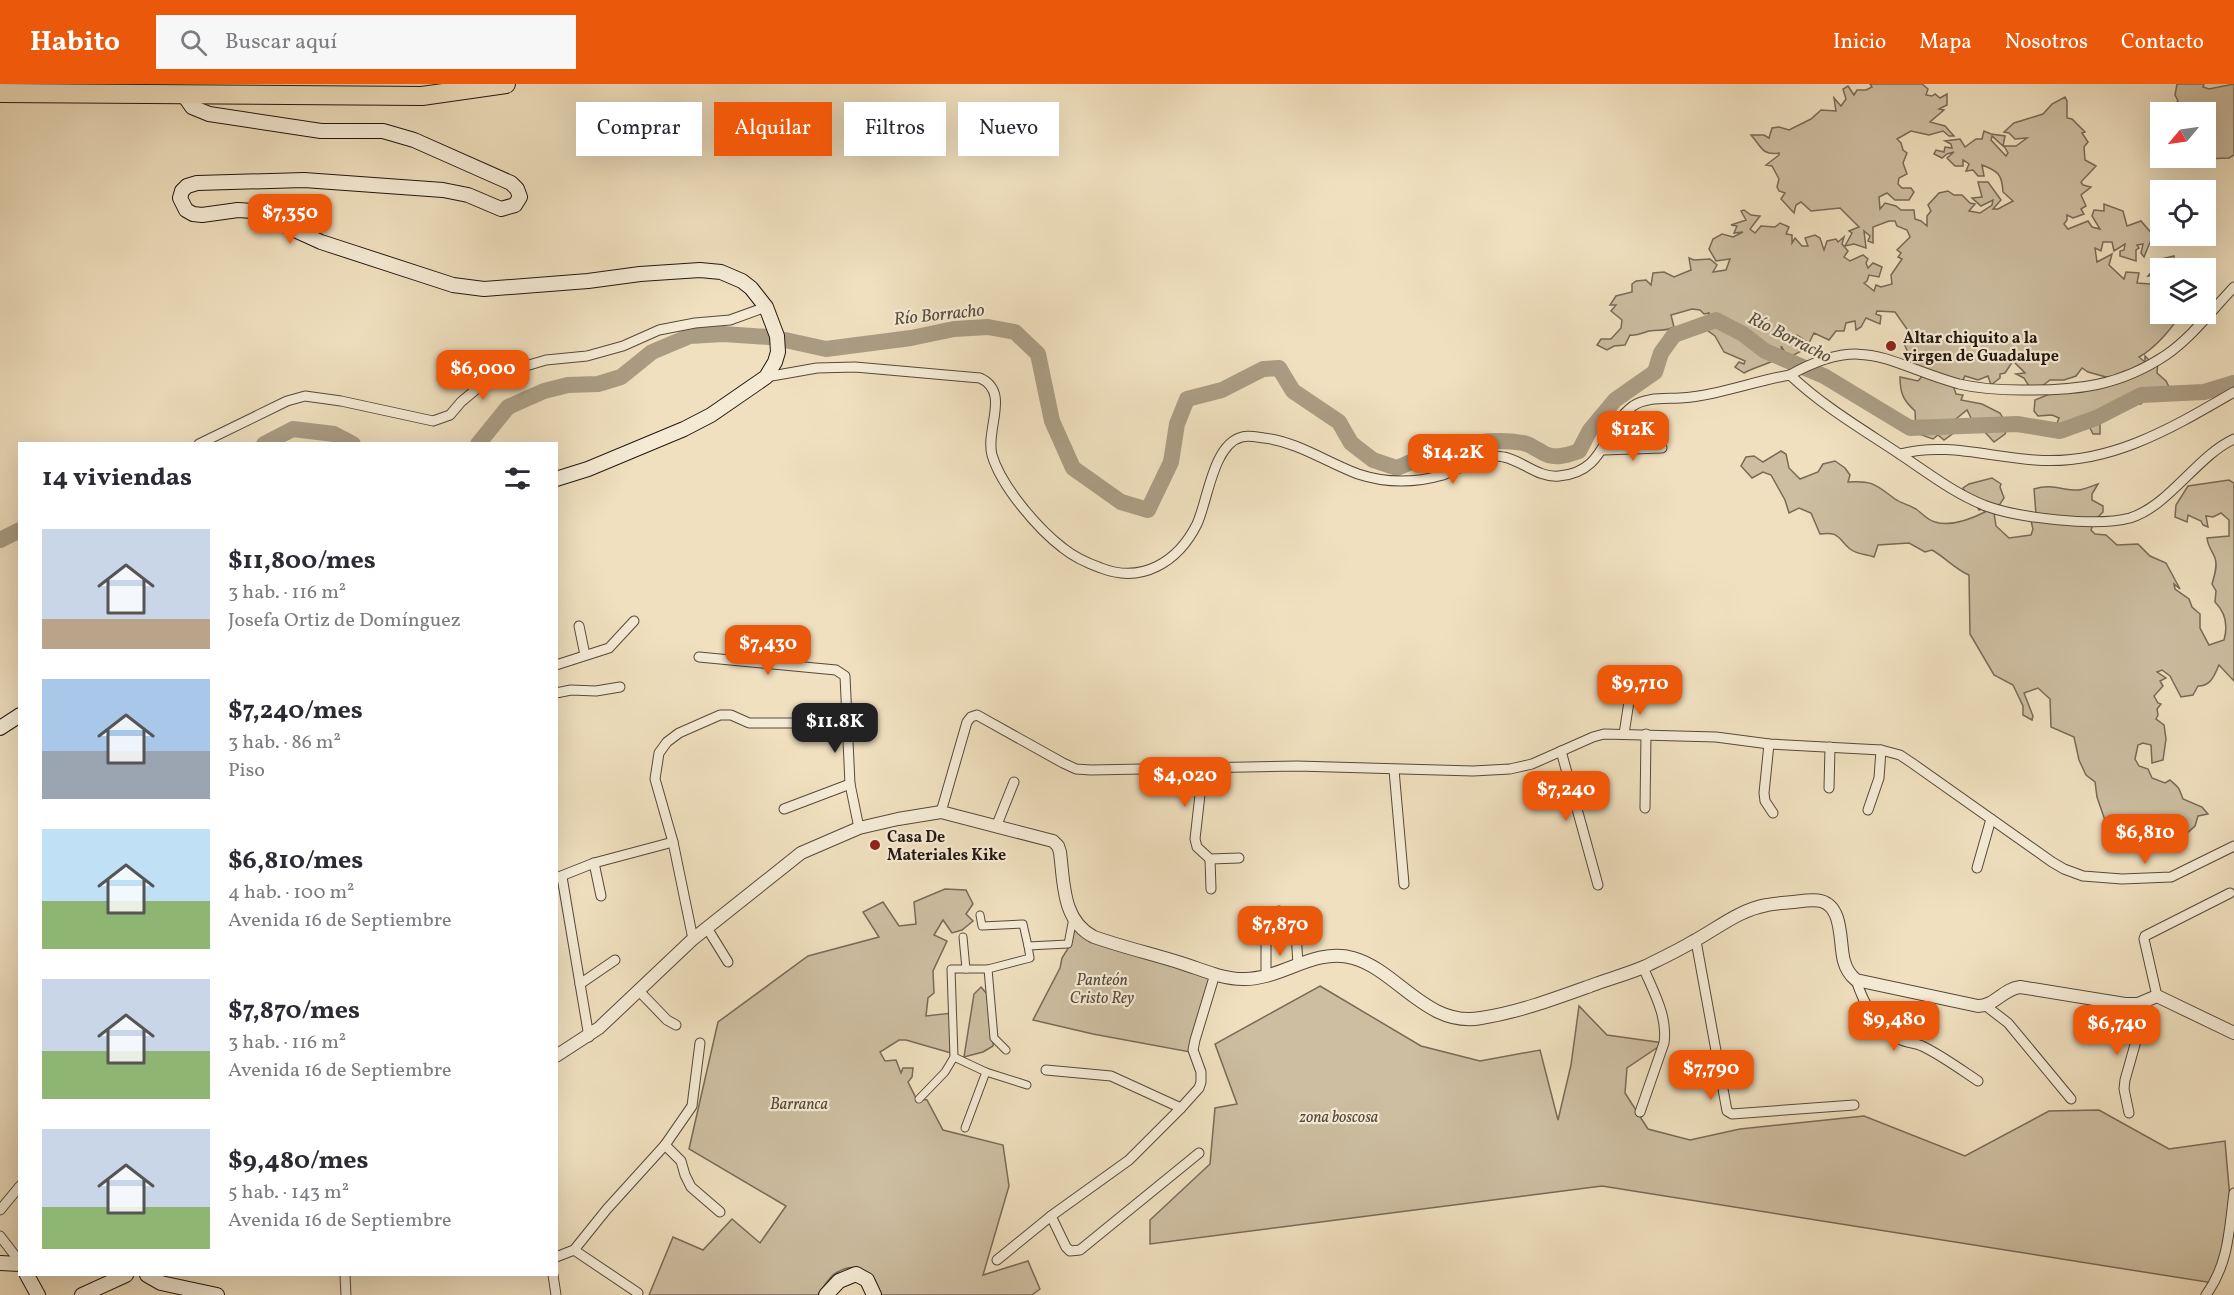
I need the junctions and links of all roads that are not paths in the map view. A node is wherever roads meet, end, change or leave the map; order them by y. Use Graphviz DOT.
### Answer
graph roads {
  1 [pos="506,84"];
  2 [pos="0,93"];
  3 [pos="185,97"];
  4 [pos="2234,287"];
  5 [pos="766,307"];
  6 [pos="1790,375"];
  7 [pos="766,377"];
  8 [pos="2234,392"];
  9 [pos="2234,439"];
  10 [pos="203,442"];
  11 [pos="1662,448"];
  12 [pos="1603,450"];
  13 [pos="1900,454"];
  14 [pos="558,478"];
  15 [pos="634,621"];
  16 [pos="579,626"];
  17 [pos="585,655"];
  18 [pos="699,657"];
  19 [pos="558,664"];
  20 [pos="620,687"];
  21 [pos="558,693"];
  22 [pos="1630,695"];
  23 [pos="18,716"];
  24 [pos="847,727"];
  25 [pos="0,728"];
  26 [pos="1624,734"];
  27 [pos="1646,734"];
  28 [pos="1769,744"];
  29 [pos="1830,747"];
  30 [pos="1881,750"];
  31 [pos="1561,751"];
  32 [pos="1203,768"];
  33 [pos="1395,770"];
  34 [pos="1014,782"];
  35 [pos="850,784"];
  36 [pos="1829,788"];
  37 [pos="1645,808"];
  38 [pos="783,809"];
  39 [pos="1868,810"];
  40 [pos="941,812"];
  41 [pos="1773,813"];
  42 [pos="1991,819"];
  43 [pos="996,826"];
  44 [pos="859,828"];
  45 [pos="673,842"];
  46 [pos="2234,846"];
  47 [pos="1239,858"];
  48 [pos="1210,859"];
  49 [pos="594,863"];
  50 [pos="1977,867"];
  51 [pos="559,877"];
  52 [pos="1404,884"];
  53 [pos="1598,885"];
  54 [pos="1211,889"];
  55 [pos="2230,893"];
  56 [pos="601,896"];
  57 [pos="1279,911"];
  58 [pos="980,915"];
  59 [pos="1073,918"];
  60 [pos="707,928"];
  61 [pos="963,937"];
  62 [pos="1266,937"];
  63 [pos="693,939"];
  64 [pos="1696,940"];
  65 [pos="1028,946"];
  66 [pos="615,960"];
  67 [pos="728,962"];
  68 [pos="1298,965"];
  69 [pos="1643,967"];
  70 [pos="966,969"];
  71 [pos="988,969"];
  72 [pos="1215,974"];
  73 [pos="1266,976"];
  74 [pos="1856,980"];
  75 [pos="580,984"];
  76 [pos="638,990"];
  77 [pos="2152,999"];
  78 [pos="1986,1006"];
  79 [pos="676,1025"];
  80 [pos="2234,1033"];
  81 [pos="589,1037"];
  82 [pos="700,1043"];
  83 [pos="1006,1050"];
  84 [pos="558,1055"];
  85 [pos="954,1057"];
  86 [pos="1046,1070"];
  87 [pos="986,1072"];
  88 [pos="1978,1082"];
  89 [pos="1027,1085"];
  90 [pos="920,1099"];
  91 [pos="2071,1099"];
  92 [pos="1854,1106"];
  93 [pos="1181,1108"];
  94 [pos="1640,1112"];
  95 [pos="2129,1113"];
  96 [pos="965,1128"];
  97 [pos="665,1145"];
  98 [pos="1199,1153"];
  99 [pos="18,1188"];
  100 [pos="2234,1193"];
  101 [pos="0,1210"];
  102 [pos="720,1212"];
  103 [pos="1052,1216"];
  104 [pos="0,1236"];
  105 [pos="574,1250"];
  106 [pos="558,1256"];
  107 [pos="18,1260"];
  108 [pos="997,1260"];
  109 [pos="0,1263"];
  110 [pos="18,1263"];
  111 [pos="28,1276"];
  112 [pos="124,1276"];
  113 [pos="149,1276"];
  114 [pos="345,1276"];
  115 [pos="553,1276"];
  116 [pos="91,1293"];
  117 [pos="638,1293"];
  118 [pos="38,1295"];
  119 [pos="217,1295"];
  120 [pos="346,1295"];
  121 [pos="556,1295"];
  122 [pos="826,1295"];
  123 [pos="874,1295"];
  124 [pos="2206,1295"];
  1 -- 2 [label="highway"];
  3 -- 5 [label="main road"];
  4 -- 6 [label="street"];
  5 -- 7 [label="main road"];
  5 -- 10 [label="street"];
  6 -- 12 [label="street"];
  6 -- 13 [label="street"];
  7 -- 12 [label="street"];
  7 -- 14 [label="main road"];
  8 -- 13 [label="street"];
  9 -- 13 [label="street"];
  11 -- 12 [label="street"];
  15 -- 17 [label="street"];
  16 -- 17 [label="street"];
  17 -- 19 [label="street"];
  18 -- 24 [label="street"];
  20 -- 21 [label="street"];
  22 -- 26 [label="street"];
  23 -- 25 [label="main road"];
  24 -- 35 [label="street"];
  24 -- 45 [label="street"];
  26 -- 27 [label="street"];
  26 -- 31 [label="street"];
  27 -- 28 [label="street"];
  27 -- 37 [label="street"];
  28 -- 29 [label="street"];
  28 -- 41 [label="street"];
  29 -- 30 [label="street"];
  29 -- 36 [label="street"];
  30 -- 39 [label="street"];
  30 -- 42 [label="street"];
  31 -- 33 [label="street"];
  31 -- 53 [label="street"];
  32 -- 33 [label="street"];
  32 -- 40 [label="street"];
  32 -- 48 [label="street"];
  33 -- 52 [label="street"];
  34 -- 43 [label="street"];
  35 -- 38 [label="street"];
  35 -- 44 [label="street"];
  40 -- 43 [label="street"];
  40 -- 44 [label="street"];
  42 -- 46 [label="street"];
  42 -- 50 [label="street"];
  43 -- 59 [label="street"];
  44 -- 60 [label="street"];
  45 -- 49 [label="street"];
  45 -- 63 [label="street"];
  47 -- 48 [label="street"];
  48 -- 54 [label="street"];
  49 -- 51 [label="street"];
  49 -- 56 [label="street"];
  51 -- 75 [label="street"];
  55 -- 77 [label="street"];
  57 -- 68 [label="street"];
  58 -- 65 [label="street"];
  59 -- 65 [label="street"];
  59 -- 72 [label="street"];
  60 -- 63 [label="street"];
  60 -- 67 [label="street"];
  61 -- 70 [label="street"];
  62 -- 73 [label="street"];
  63 -- 76 [label="street"];
  64 -- 69 [label="street"];
  64 -- 74 [label="street"];
  64 -- 92 [label="street"];
  65 -- 71 [label="street"];
  66 -- 75 [label="street"];
  68 -- 69 [label="street"];
  68 -- 73 [label="street"];
  69 -- 94 [label="street"];
  70 -- 71 [label="street"];
  70 -- 85 [label="street"];
  71 -- 83 [label="street"];
  72 -- 73 [label="street"];
  72 -- 93 [label="street"];
  74 -- 78 [label="street"];
  74 -- 88 [label="street"];
  75 -- 81 [label="street"];
  76 -- 79 [label="street"];
  76 -- 81 [label="street"];
  77 -- 78 [label="street"];
  77 -- 80 [label="street"];
  77 -- 95 [label="street"];
  78 -- 91 [label="street"];
  81 -- 84 [label="street"];
  82 -- 97 [label="street"];
  85 -- 87 [label="street"];
  85 -- 90 [label="street"];
  86 -- 93 [label="street"];
  87 -- 89 [label="street"];
  87 -- 96 [label="street"];
  93 -- 103 [label="street"];
  97 -- 102 [label="street"];
  97 -- 105 [label="street"];
  98 -- 103 [label="street"];
  99 -- 101 [label="street"];
  100 -- 124 [label="street"];
  103 -- 108 [label="street"];
  104 -- 107 [label="street"];
  105 -- 106 [label="street"];
  105 -- 117 [label="street"];
  109 -- 110 [label="main road"];
  111 -- 118 [label="main road"];
  112 -- 116 [label="main road"];
  113 -- 119 [label="main road"];
  114 -- 120 [label="street"];
  115 -- 121 [label="street"];
  122 -- 123 [label="main road"];
}
